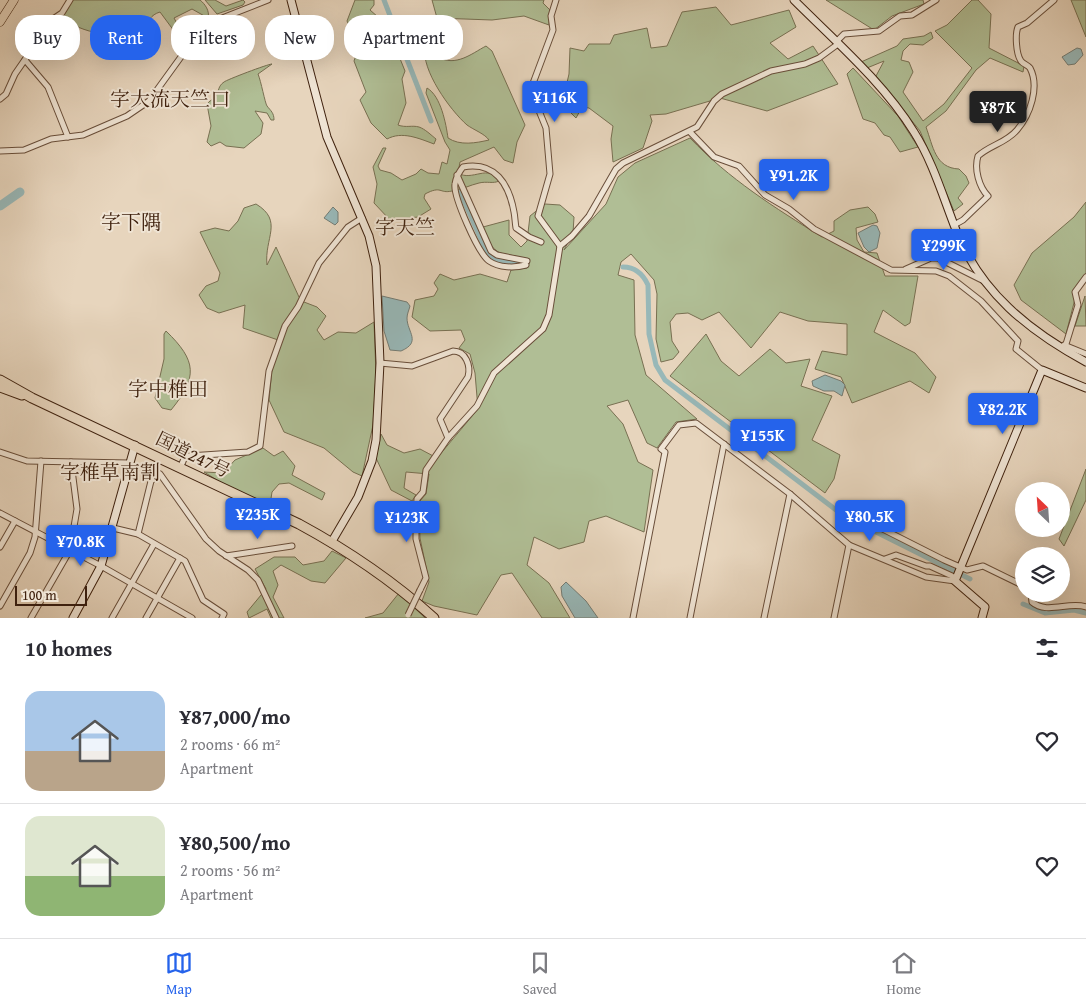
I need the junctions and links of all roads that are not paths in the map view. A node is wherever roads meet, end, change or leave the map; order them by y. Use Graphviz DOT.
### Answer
graph roads {
  1 [pos="14,0"];
  2 [pos="70,0"];
  3 [pos="268,0"];
  4 [pos="291,0"];
  5 [pos="556,0"];
  6 [pos="794,0"];
  7 [pos="936,0"];
  8 [pos="1054,0"];
  9 [pos="59,15"];
  10 [pos="0,22"];
  11 [pos="838,44"];
  12 [pos="25,60"];
  13 [pos="0,99"];
  14 [pos="690,132"];
  15 [pos="68,137"];
  16 [pos="0,151"];
  17 [pos="457,176"];
  18 [pos="362,218"];
  19 [pos="954,224"];
  20 [pos="541,242"];
  21 [pos="560,246"];
  22 [pos="903,270"];
  23 [pos="1086,277"];
  24 [pos="984,282"];
  25 [pos="1063,346"];
  26 [pos="1086,354"];
  27 [pos="1086,362"];
  28 [pos="380,363"];
  29 [pos="1042,370"];
  30 [pos="0,380"];
  31 [pos="0,387"];
  32 [pos="1086,388"];
  33 [pos="32,398"];
  34 [pos="448,438"];
  35 [pos="724,444"];
  36 [pos="135,445"];
  37 [pos="0,452"];
  38 [pos="42,461"];
  39 [pos="71,462"];
  40 [pos="129,463"];
  41 [pos="180,466"];
  42 [pos="790,494"];
  43 [pos="841,508"];
  44 [pos="0,513"];
  45 [pos="15,521"];
  46 [pos="113,528"];
  47 [pos="36,532"];
  48 [pos="138,534"];
  49 [pos="331,542"];
  50 [pos="154,544"];
  51 [pos="849,545"];
  52 [pos="292,546"];
  53 [pos="0,547"];
  54 [pos="70,550"];
  55 [pos="226,556"];
  56 [pos="180,558"];
  57 [pos="885,559"];
  58 [pos="944,560"];
  59 [pos="101,566"];
  60 [pos="961,568"];
  61 [pos="939,570"];
  62 [pos="956,579"];
  63 [pos="1015,582"];
  64 [pos="131,583"];
  65 [pos="157,598"];
  66 [pos="1032,602"];
  67 [pos="0,606"];
  68 [pos="1086,607"];
  69 [pos="408,616"];
  70 [pos="31,618"];
  71 [pos="73,618"];
  72 [pos="112,618"];
  73 [pos="146,618"];
  74 [pos="192,618"];
  75 [pos="222,618"];
  76 [pos="276,618"];
  77 [pos="434,618"];
  78 [pos="632,618"];
  79 [pos="690,618"];
  80 [pos="764,618"];
  81 [pos="834,618"];
  82 [pos="982,618"];
  1 -- 10 [label="main road"];
  2 -- 9 [label="street"];
  3 -- 15 [label="street"];
  4 -- 18 [label="street"];
  5 -- 21 [label="street"];
  6 -- 11 [label="street"];
  7 -- 11 [label="street"];
  8 -- 19 [label="street"];
  11 -- 14 [label="street"];
  11 -- 19 [label="street"];
  12 -- 13 [label="street"];
  12 -- 15 [label="street"];
  14 -- 21 [label="street"];
  14 -- 22 [label="street"];
  15 -- 16 [label="street"];
  17 -- 17 [label="street"];
  17 -- 20 [label="street"];
  18 -- 28 [label="street"];
  18 -- 41 [label="street"];
  19 -- 24 [label="street"];
  21 -- 34 [label="street"];
  22 -- 24 [label="street"];
  22 -- 29 [label="street"];
  23 -- 25 [label="street"];
  24 -- 25 [label="street"];
  25 -- 26 [label="street"];
  25 -- 27 [label="street"];
  28 -- 34 [label="street"];
  28 -- 49 [label="street"];
  29 -- 32 [label="street"];
  29 -- 60 [label="street"];
  30 -- 33 [label="highway, 国道247号"];
  31 -- 33 [label="highway, 国道247号"];
  33 -- 36 [label="highway, 国道247号"];
  34 -- 69 [label="street, bridge"];
  35 -- 42 [label="street"];
  35 -- 78 [label="street"];
  35 -- 79 [label="street"];
  36 -- 40 [label="street"];
  36 -- 41 [label="highway, 国道247号"];
  37 -- 38 [label="street"];
  38 -- 39 [label="street"];
  38 -- 47 [label="street"];
  39 -- 40 [label="street"];
  39 -- 54 [label="street"];
  40 -- 46 [label="street"];
  41 -- 49 [label="highway, 国道247号"];
  42 -- 51 [label="street"];
  42 -- 80 [label="street"];
  43 -- 58 [label="street"];
  44 -- 45 [label="street"];
  45 -- 47 [label="street"];
  45 -- 53 [label="street"];
  46 -- 48 [label="street"];
  46 -- 59 [label="street"];
  47 -- 54 [label="street"];
  47 -- 67 [label="street"];
  48 -- 50 [label="street"];
  48 -- 55 [label="street"];
  49 -- 77 [label="highway, 国道247号"];
  50 -- 56 [label="street"];
  50 -- 64 [label="street"];
  51 -- 57 [label="street"];
  51 -- 81 [label="street"];
  52 -- 55 [label="street"];
  54 -- 59 [label="street"];
  54 -- 70 [label="street"];
  55 -- 76 [label="street"];
  56 -- 65 [label="street"];
  56 -- 75 [label="street"];
  57 -- 61 [label="street"];
  57 -- 62 [label="street"];
  58 -- 60 [label="street"];
  58 -- 61 [label="street"];
  59 -- 64 [label="street"];
  59 -- 71 [label="street"];
  60 -- 62 [label="street"];
  60 -- 63 [label="street"];
  61 -- 62 [label="street"];
  62 -- 82 [label="street"];
  64 -- 65 [label="street"];
  64 -- 72 [label="street"];
  65 -- 73 [label="street"];
  65 -- 74 [label="street"];
  66 -- 68 [label="street"];
}
